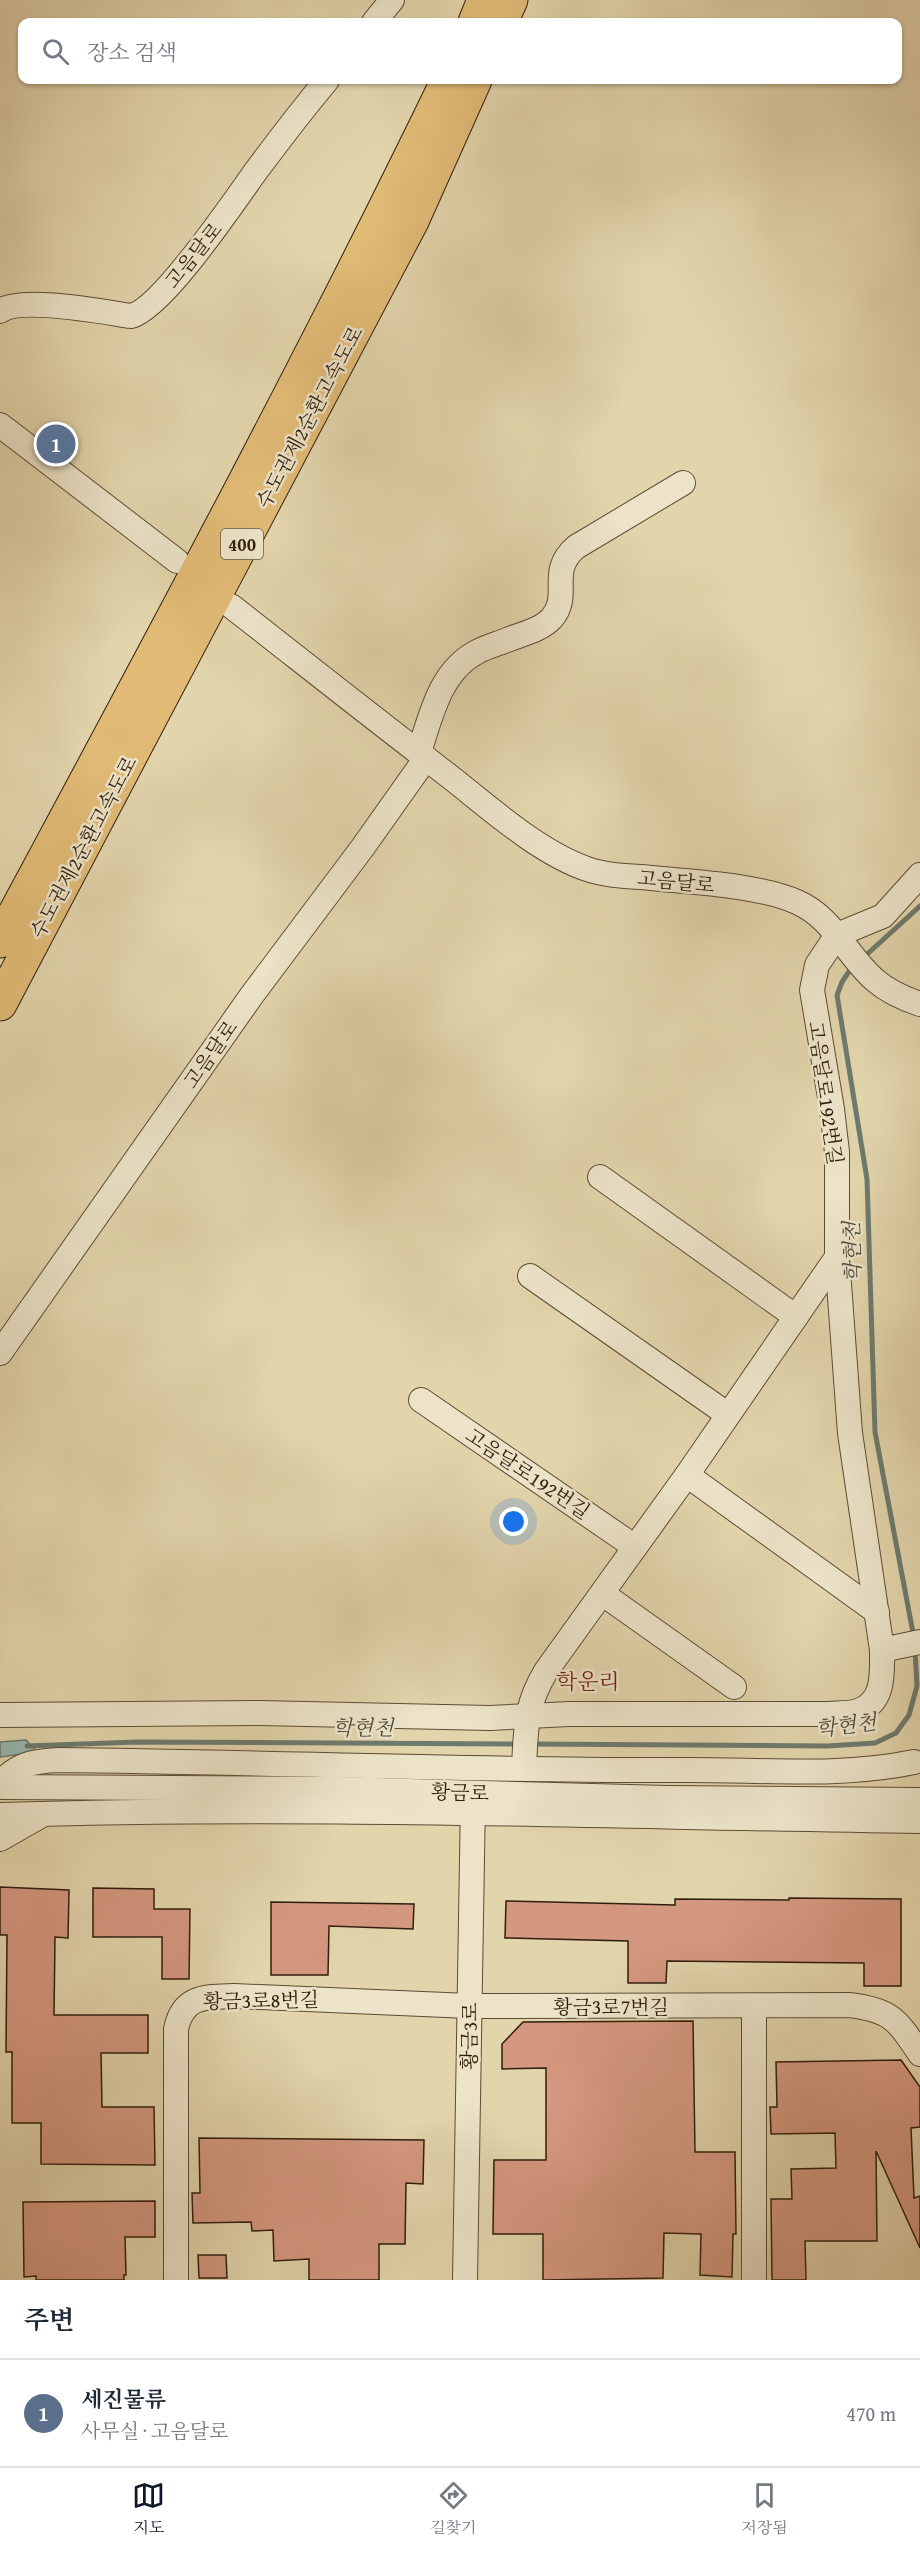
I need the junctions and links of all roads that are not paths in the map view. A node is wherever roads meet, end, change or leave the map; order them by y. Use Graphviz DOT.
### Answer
graph roads {
  1 [pos="392,0"];
  2 [pos="484,0"];
  3 [pos="511,0"];
  4 [pos="377,18"];
  5 [pos="477,18"];
  6 [pos="503,18"];
  7 [pos="324,84"];
  8 [pos="446,84"];
  9 [pos="473,84"];
  10 [pos="0,311"];
  11 [pos="0,426"];
  12 [pos="683,483"];
  13 [pos="177,561"];
  14 [pos="231,606"];
  15 [pos="422,755"];
  16 [pos="920,875"];
  17 [pos="842,940"];
  18 [pos="0,941"];
  19 [pos="0,1004"];
  20 [pos="920,1004"];
  21 [pos="600,1177"];
  22 [pos="837,1257"];
  23 [pos="530,1276"];
  24 [pos="796,1317"];
  25 [pos="0,1353"];
  26 [pos="421,1400"];
  27 [pos="727,1414"];
  28 [pos="687,1475"];
  29 [pos="635,1547"];
  30 [pos="603,1594"];
  31 [pos="877,1612"];
  32 [pos="900,1646"];
  33 [pos="734,1687"];
  34 [pos="0,1715"];
  35 [pos="526,1720"];
  36 [pos="914,1762"];
  37 [pos="524,1764"];
  38 [pos="0,1786"];
  39 [pos="920,1800"];
  40 [pos="473,1803"];
  41 [pos="44,1814"];
  42 [pos="0,1815"];
  43 [pos="920,1821"];
  44 [pos="0,1839"];
  45 [pos="469,2006"];
  46 [pos="754,2007"];
  47 [pos="920,2054"];
  48 [pos="176,2280"];
  49 [pos="465,2280"];
  50 [pos="754,2280"];
  1 -- 4 [label="street"];
  2 -- 5 [label="highway"];
  3 -- 6 [label="highway"];
  7 -- 10 [label="street, 고음달로"];
  8 -- 18 [label="highway, 수도권제2순환고속도로 / 400"];
  9 -- 19 [label="highway, 수도권제2순환고속도로 / 400"];
  11 -- 13 [label="street"];
  12 -- 15 [label="street, 고음달로"];
  14 -- 15 [label="street, 고음달로"];
  15 -- 17 [label="street, 고음달로"];
  15 -- 25 [label="street, 고음달로"];
  16 -- 17 [label="street"];
  17 -- 20 [label="street, 고음달로"];
  17 -- 22 [label="street, 고음달로192번길"];
  21 -- 24 [label="street"];
  22 -- 24 [label="street"];
  22 -- 31 [label="street, 고음달로192번길"];
  23 -- 27 [label="street"];
  24 -- 27 [label="street"];
  26 -- 29 [label="street, 고음달로192번길"];
  27 -- 28 [label="street"];
  28 -- 29 [label="street"];
  28 -- 31 [label="street"];
  29 -- 30 [label="street"];
  30 -- 33 [label="street"];
  30 -- 35 [label="street"];
  31 -- 32 [label="street, 고음달로192번길"];
  32 -- 35 [label="street, 고음달로192번길"];
  34 -- 35 [label="street, 고음달로192번길"];
  35 -- 37 [label="street"];
  36 -- 37 [label="street"];
  37 -- 38 [label="street"];
  38 -- 40 [label="street, 황금로"];
  39 -- 40 [label="street, 황금로"];
  40 -- 41 [label="street, 황금로"];
  40 -- 43 [label="street, 황금로"];
  40 -- 45 [label="street, 황금3로"];
  41 -- 42 [label="street, 황금로"];
  41 -- 44 [label="street"];
  45 -- 46 [label="street, 황금3로7번길"];
  45 -- 48 [label="street, 황금3로8번길"];
  45 -- 49 [label="street, 황금3로"];
  46 -- 47 [label="street, 황금3로7번길"];
  46 -- 50 [label="street"];
}
